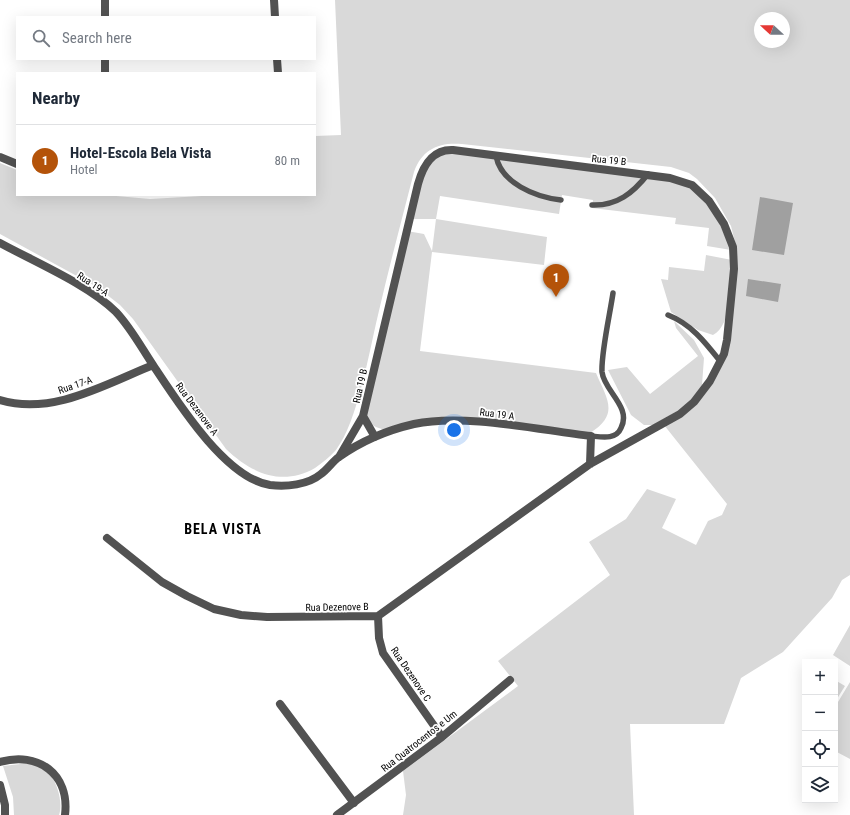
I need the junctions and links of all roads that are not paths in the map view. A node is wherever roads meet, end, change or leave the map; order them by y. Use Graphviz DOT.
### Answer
graph roads {
  1 [pos="105,0"];
  2 [pos="274,0"];
  3 [pos="105,16"];
  4 [pos="275,16"];
  5 [pos="106,60"];
  6 [pos="277,60"];
  7 [pos="106,72"];
  8 [pos="278,72"];
  9 [pos="496,156"];
  10 [pos="0,157"];
  11 [pos="16,164"];
  12 [pos="648,174"];
  13 [pos="561,200"];
  14 [pos="592,205"];
  15 [pos="0,243"];
  16 [pos="613,293"];
  17 [pos="668,315"];
  18 [pos="720,361"];
  19 [pos="153,365"];
  20 [pos="0,400"];
  21 [pos="363,416"];
  22 [pos="591,436"];
  23 [pos="375,437"];
  24 [pos="339,457"];
  25 [pos="590,464"];
  26 [pos="107,538"];
  27 [pos="378,616"];
  28 [pos="510,680"];
  29 [pos="280,704"];
  30 [pos="442,737"];
  31 [pos="0,762"];
  32 [pos="0,785"];
  33 [pos="354,803"];
  34 [pos="5,815"];
  35 [pos="64,815"];
  36 [pos="337,815"];
  1 -- 3 [label="street"];
  2 -- 4 [label="street"];
  5 -- 7 [label="street"];
  6 -- 8 [label="street"];
  9 -- 12 [label="street, Rua 19 B"];
  9 -- 13 [label="lane"];
  9 -- 21 [label="street, Rua 19 B"];
  10 -- 11 [label="street"];
  12 -- 14 [label="lane"];
  12 -- 18 [label="street, Rua 19 B"];
  15 -- 19 [label="street, Rua 19-A"];
  16 -- 22 [label="lane"];
  17 -- 18 [label="lane"];
  18 -- 25 [label="street, Rua 19 B"];
  19 -- 20 [label="street, Rua 17-A"];
  19 -- 24 [label="street, Rua Dezenove A"];
  21 -- 23 [label="street, Rua 19 B"];
  21 -- 24 [label="street, Rua 19 B"];
  22 -- 23 [label="street, Rua 19 A"];
  22 -- 25 [label="street"];
  23 -- 24 [label="street, Rua Dezenove A"];
  25 -- 27 [label="street, Rua Dezenove B"];
  26 -- 27 [label="street, Rua Dezenove B"];
  27 -- 30 [label="street, Rua Dezenove C"];
  28 -- 30 [label="street, Rua Quatrocentos e Um"];
  29 -- 33 [label="street"];
  30 -- 33 [label="street, Rua Quatrocentos e Um"];
  31 -- 35 [label="street"];
  32 -- 34 [label="street"];
  33 -- 36 [label="street, Rua Quatrocentos e Um"];
}
